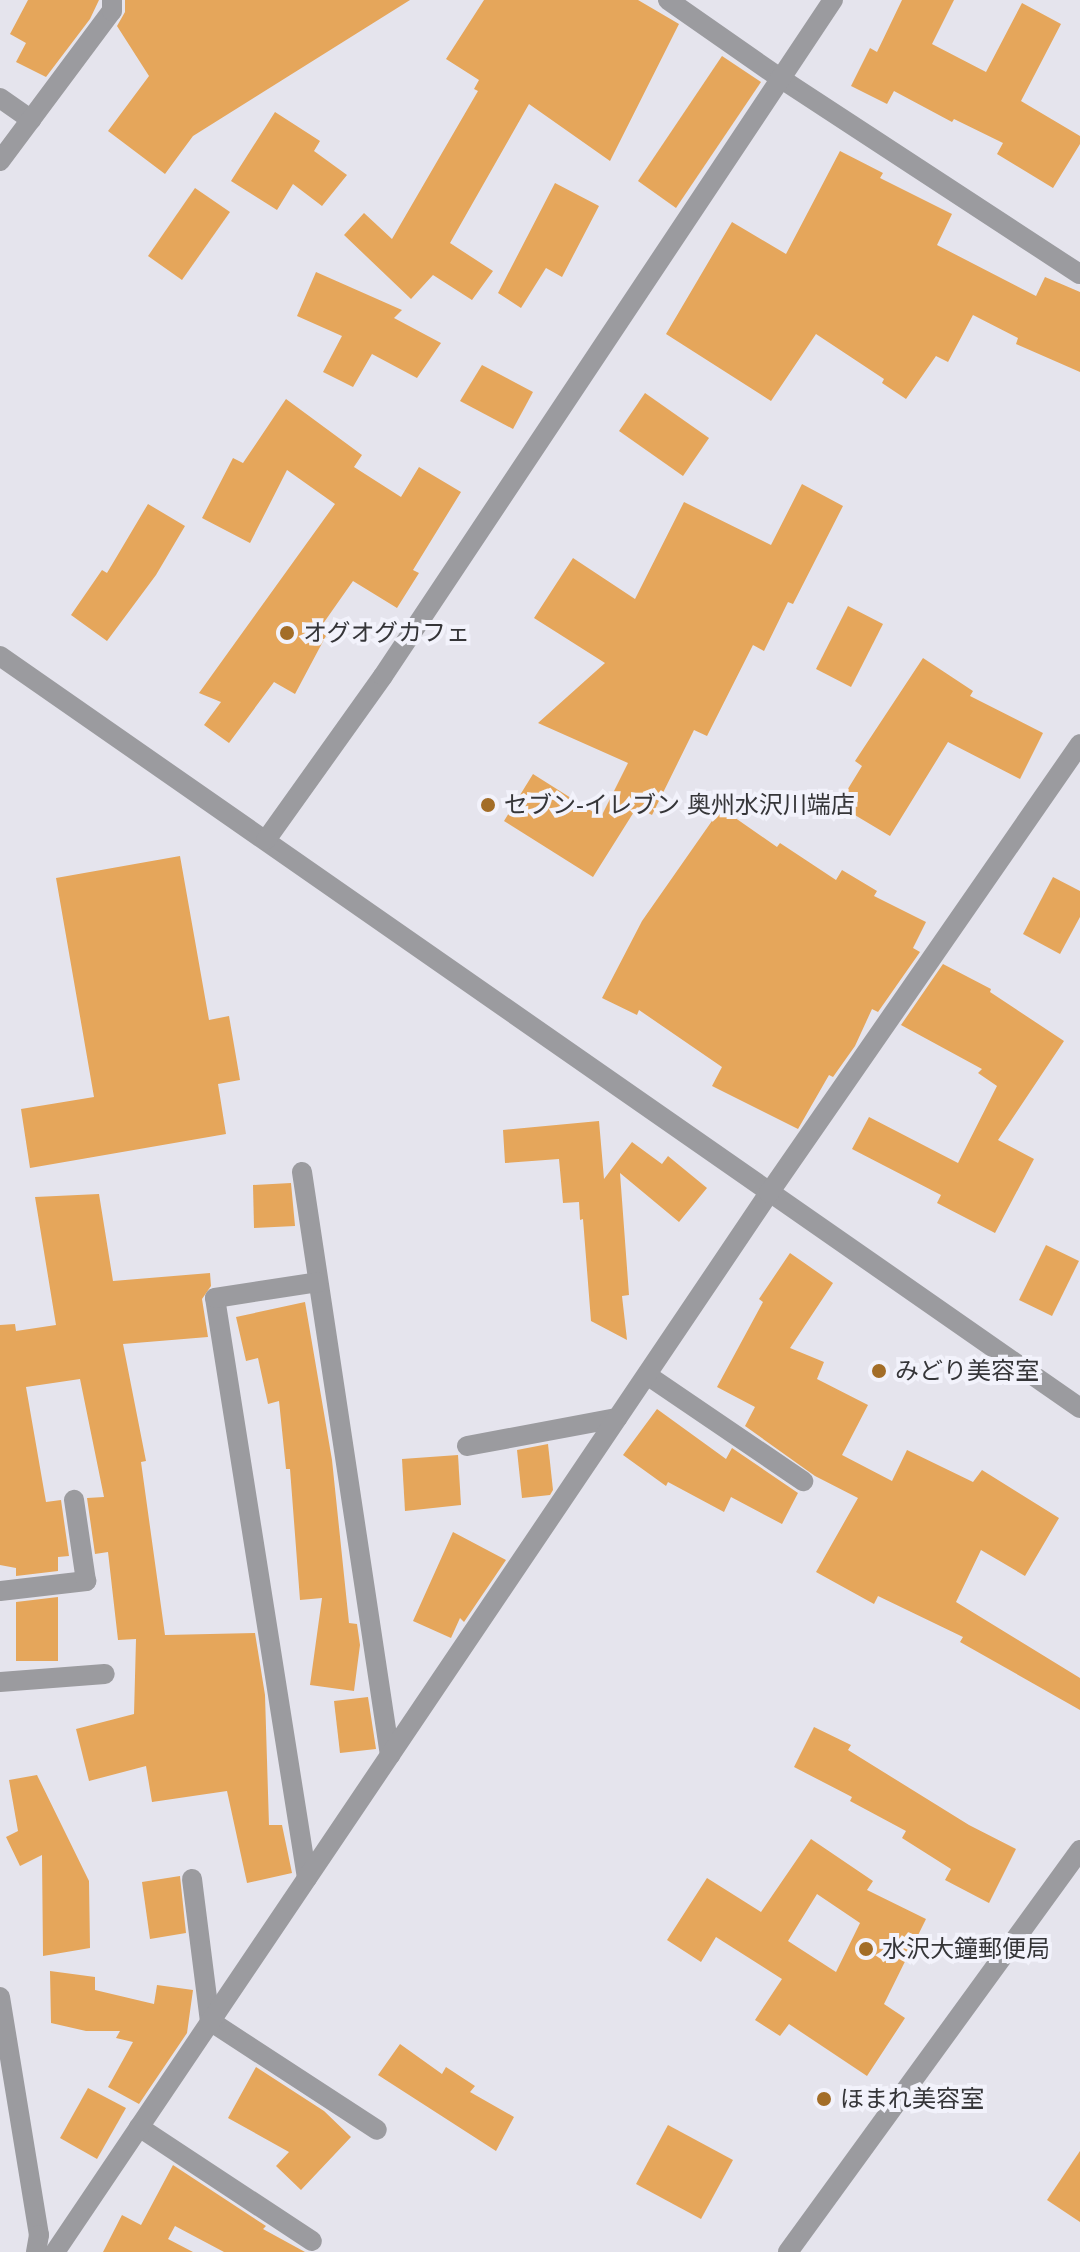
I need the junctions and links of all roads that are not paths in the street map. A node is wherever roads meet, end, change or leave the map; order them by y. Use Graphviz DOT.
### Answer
graph roads {
  1 [pos="112,0"];
  2 [pos="668,0"];
  3 [pos="833,0"];
  4 [pos="780,78"];
  5 [pos="0,98"];
  6 [pos="31,120"];
  7 [pos="0,161"];
  8 [pos="1080,274"];
  9 [pos="0,656"];
  10 [pos="1080,744"];
  11 [pos="266,840"];
  12 [pos="302,1172"];
  13 [pos="769,1193"];
  14 [pos="318,1282"];
  15 [pos="647,1375"];
  16 [pos="1080,1408"];
  17 [pos="617,1418"];
  18 [pos="467,1446"];
  19 [pos="803,1481"];
  20 [pos="74,1500"];
  21 [pos="0,1591"];
  22 [pos="105,1674"];
  23 [pos="0,1682"];
  24 [pos="390,1755"];
  25 [pos="1080,1850"];
  26 [pos="307,1878"];
  27 [pos="192,1879"];
  28 [pos="0,1997"];
  29 [pos="210,2021"];
  30 [pos="139,2127"];
  31 [pos="377,2130"];
  32 [pos="312,2241"];
  33 [pos="36,2252"];
  34 [pos="55,2252"];
  35 [pos="788,2252"];
  1 -- 6 [label="street"];
  2 -- 4 [label="street"];
  3 -- 4 [label="street"];
  4 -- 8 [label="street"];
  4 -- 11 [label="street"];
  5 -- 6 [label="street"];
  6 -- 7 [label="street"];
  9 -- 11 [label="street"];
  10 -- 13 [label="street"];
  11 -- 13 [label="street"];
  12 -- 14 [label="street"];
  13 -- 15 [label="street"];
  13 -- 16 [label="street"];
  14 -- 24 [label="street"];
  14 -- 26 [label="street"];
  15 -- 17 [label="street"];
  15 -- 19 [label="street"];
  17 -- 18 [label="street"];
  17 -- 24 [label="street"];
  20 -- 21 [label="street"];
  22 -- 23 [label="street"];
  24 -- 26 [label="street"];
  25 -- 35 [label="street"];
  26 -- 29 [label="street"];
  27 -- 29 [label="street"];
  28 -- 33 [label="street"];
  29 -- 30 [label="street"];
  29 -- 31 [label="street"];
  30 -- 32 [label="street"];
  30 -- 34 [label="street"];
}
